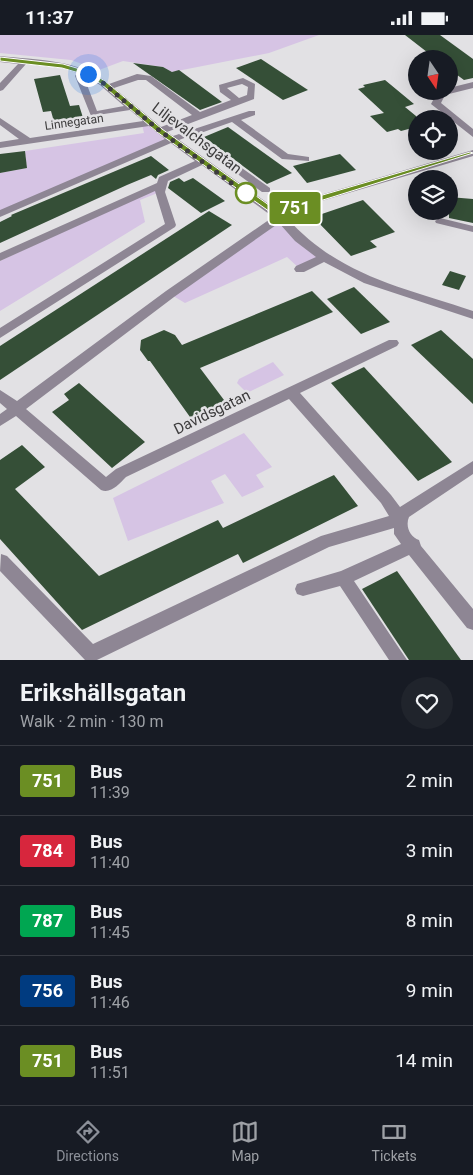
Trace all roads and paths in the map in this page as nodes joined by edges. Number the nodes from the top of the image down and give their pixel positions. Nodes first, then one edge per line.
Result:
1 (0, 59) edge
2 (24, 62) junction
3 (85, 73) junction
4 (473, 85) edge
5 (0, 87) edge
6 (108, 87) junction
7 (458, 89) edge
8 (438, 100) edge
9 (238, 101) dead end
10 (132, 107) junction
11 (252, 113) dead end
12 (199, 116) junction
13 (235, 120) junction
14 (0, 121) edge
15 (151, 123) junction
16 (160, 131) junction
17 (188, 134) junction
18 (473, 134) edge
19 (172, 139) junction
20 (28, 141) junction
21 (0, 145) edge
22 (473, 153) edge
23 (306, 159) dead end
24 (201, 162) junction
25 (161, 185) junction
26 (266, 190) dead end
27 (0, 214) edge
28 (280, 217) junction
29 (440, 221) dead end
30 (473, 229) edge
31 (0, 257) edge
32 (324, 258) junction
33 (300, 269) dead end
34 (473, 315) edge
35 (0, 334) edge
36 (393, 343) dead end
37 (291, 392) junction
38 (0, 395) edge
39 (16, 409) junction
40 (0, 421) edge
41 (473, 467) edge
42 (400, 520) junction
43 (414, 545) junction
44 (1, 561) edge
45 (343, 578) junction
46 (303, 589) dead end
47 (473, 622) edge
48 (399, 660) edge

1 - 2 street, Liljevalchsgatan
2 - 3 street, Liljevalchsgatan
2 - 5 street
3 - 6 street, Liljevalchsgatan
3 - 10 street
4 - 7 street
6 - 10 street, Liljevalchsgatan
6 - 12 street
8 - 18 street
9 - 12 street
10 - 15 street, Liljevalchsgatan
11 - 13 street
12 - 16 street
13 - 17 street
13 - 23 street
14 - 20 street
15 - 16 street, Liljevalchsgatan
15 - 20 street, Linnegatan
16 - 19 street, Liljevalchsgatan
17 - 19 street
17 - 26 street
19 - 24 street, Liljevalchsgatan
19 - 27 street
20 - 21 street, Linnegatan
22 - 28 street
24 - 25 street
24 - 28 street, Liljevalchsgatan
25 - 31 street
25 - 35 street
28 - 32 street, Liljevalchsgatan
28 - 39 street
29 - 30 street
32 - 33 street
32 - 34 street, Liljevalchsgatan
36 - 37 street
37 - 39 street, Davidsgatan
37 - 42 street
38 - 39 street
39 - 40 street
41 - 42 street
42 - 43 street
42 - 44 street
43 - 45 street
43 - 47 street
45 - 46 street
45 - 48 street

